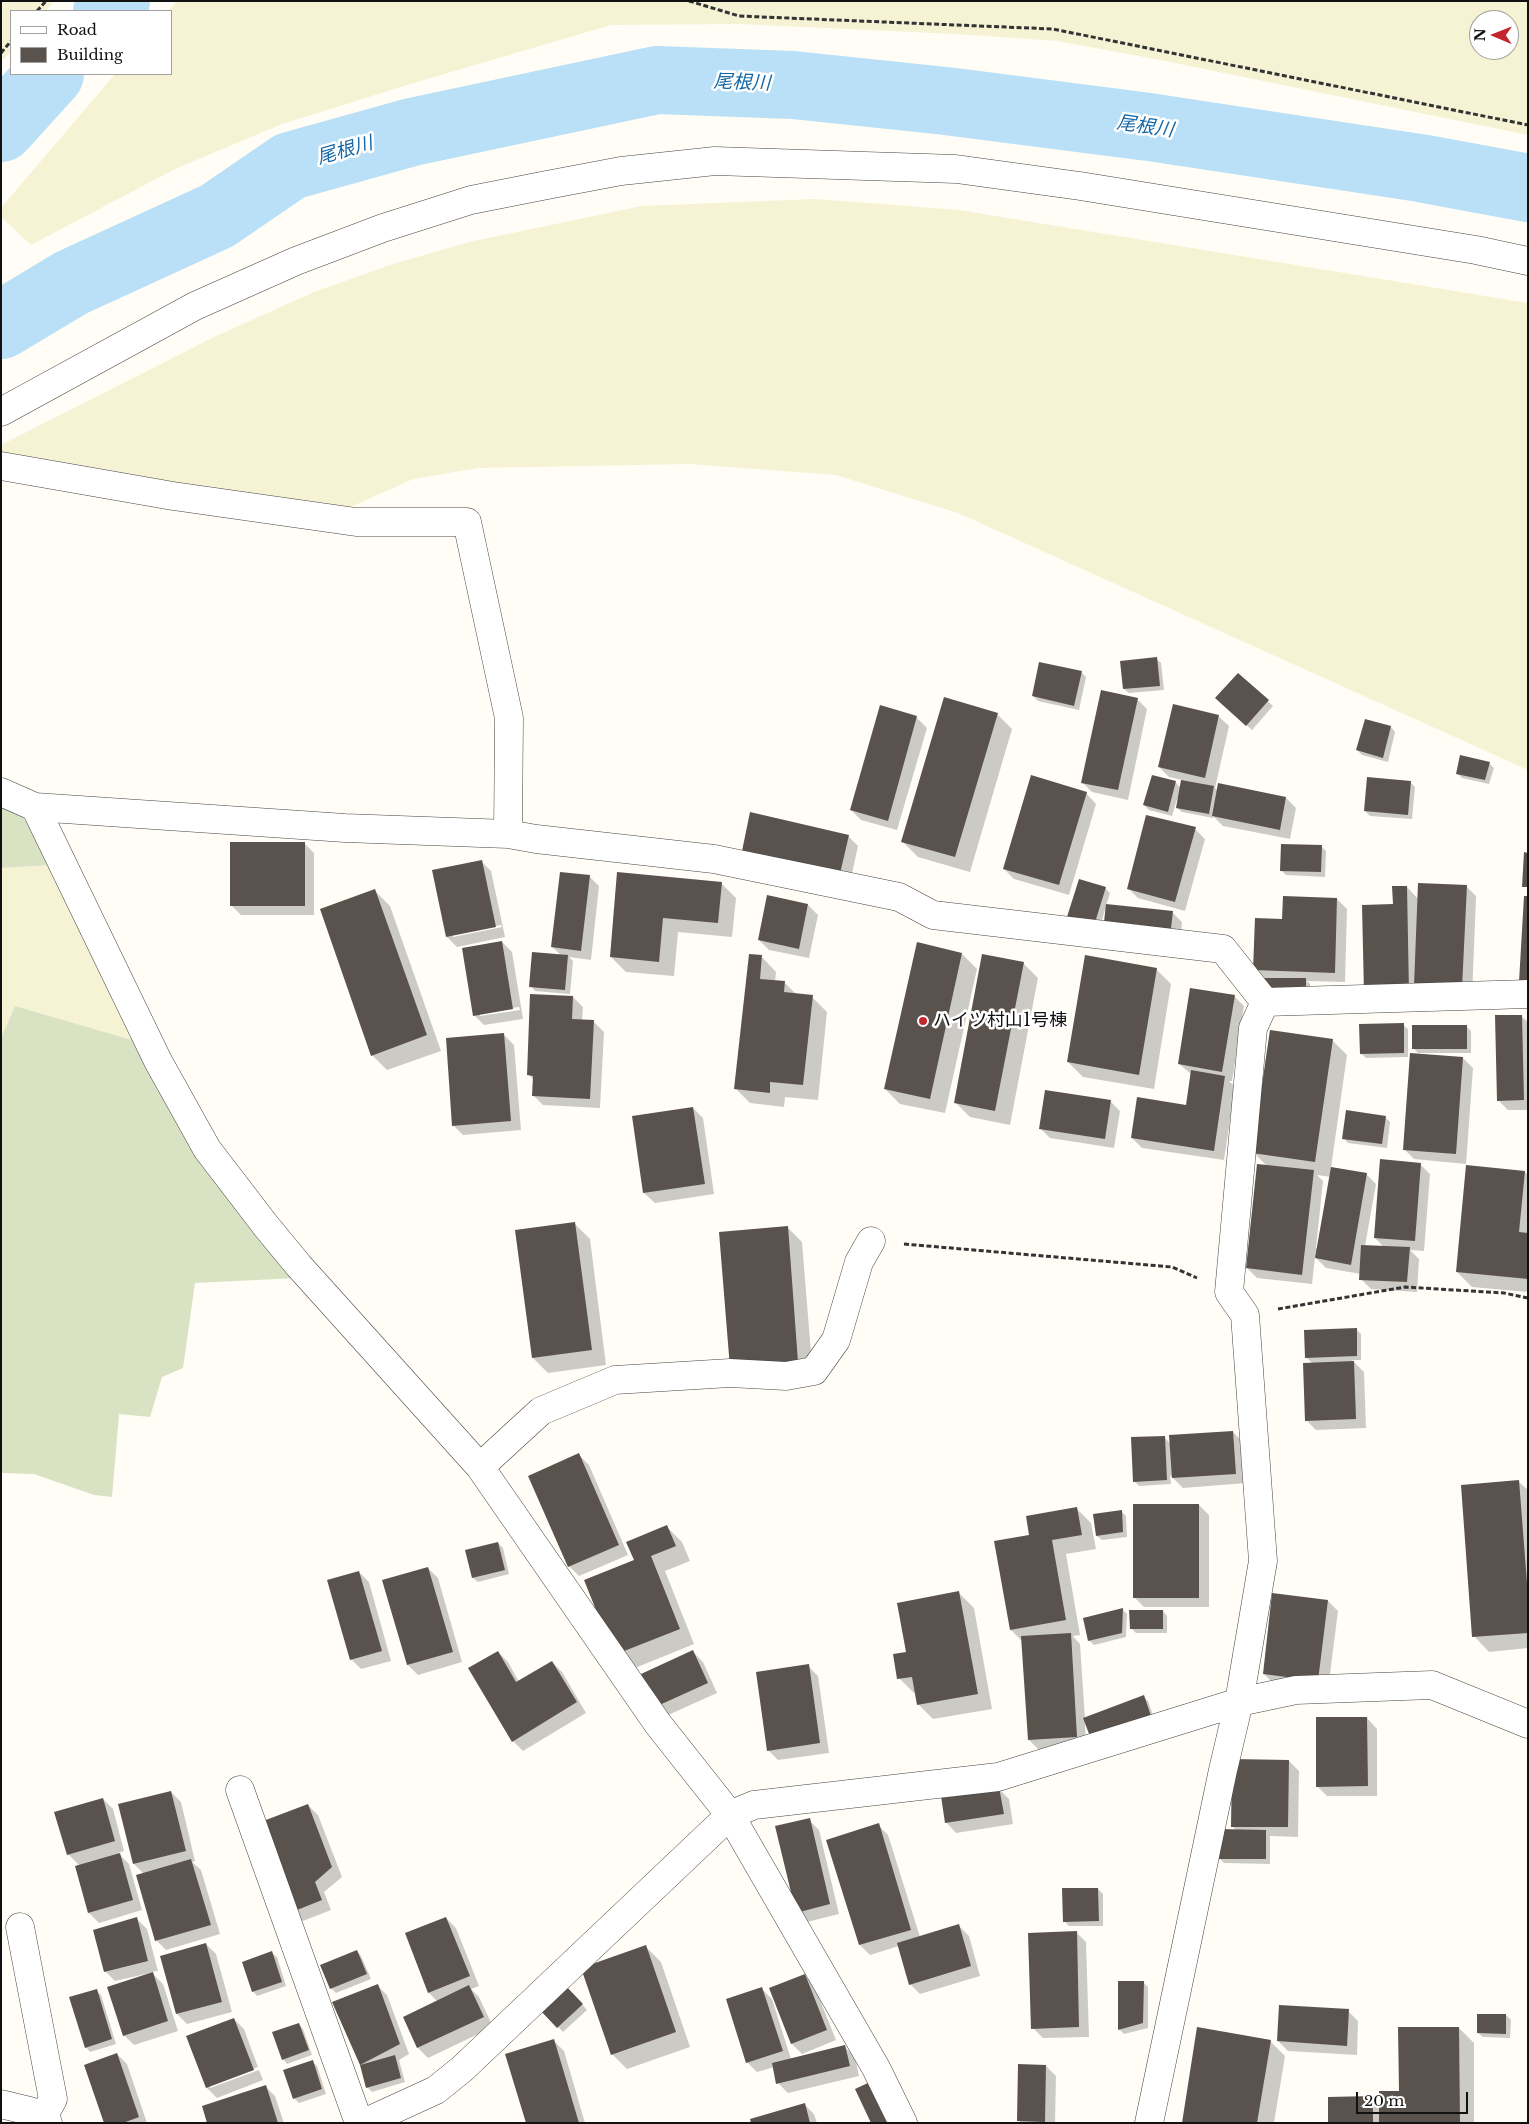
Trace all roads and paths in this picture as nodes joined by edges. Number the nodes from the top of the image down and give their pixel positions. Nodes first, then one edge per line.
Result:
1 (689, 1) edge
2 (10, 42) edge
3 (1, 53) edge
4 (1528, 125) edge
5 (1528, 261) edge
6 (1, 412) edge
7 (1, 466) edge
8 (1, 792) edge
9 (35, 807) junction
10 (508, 834) junction
11 (1528, 994) edge
12 (1265, 1002) junction
13 (871, 1241) joint
14 (1229, 1292) junction
15 (1528, 1298) edge
16 (1245, 1315) junction
17 (480, 1467) junction
18 (1239, 1702) junction
19 (1528, 1724) edge
20 (240, 1790) dead end
21 (730, 1815) junction
22 (20, 1927) dead end
23 (1, 2104) edge
24 (45, 2121) edge
25 (359, 2123) edge
26 (364, 2123) edge
27 (903, 2123) edge
28 (1148, 2123) edge

1 - 4 path
2 - 3 path
5 - 6 street
7 - 10 street
8 - 9 street
9 - 10 street
9 - 17 street
10 - 12 street
11 - 12 street
12 - 14 street
13 - 14 path
13 - 17 street
14 - 16 street
15 - 16 path
16 - 18 street
17 - 21 street
18 - 19 street
18 - 21 street
18 - 28 street
20 - 25 street
21 - 26 street
21 - 27 street
22 - 24 street
23 - 24 street

